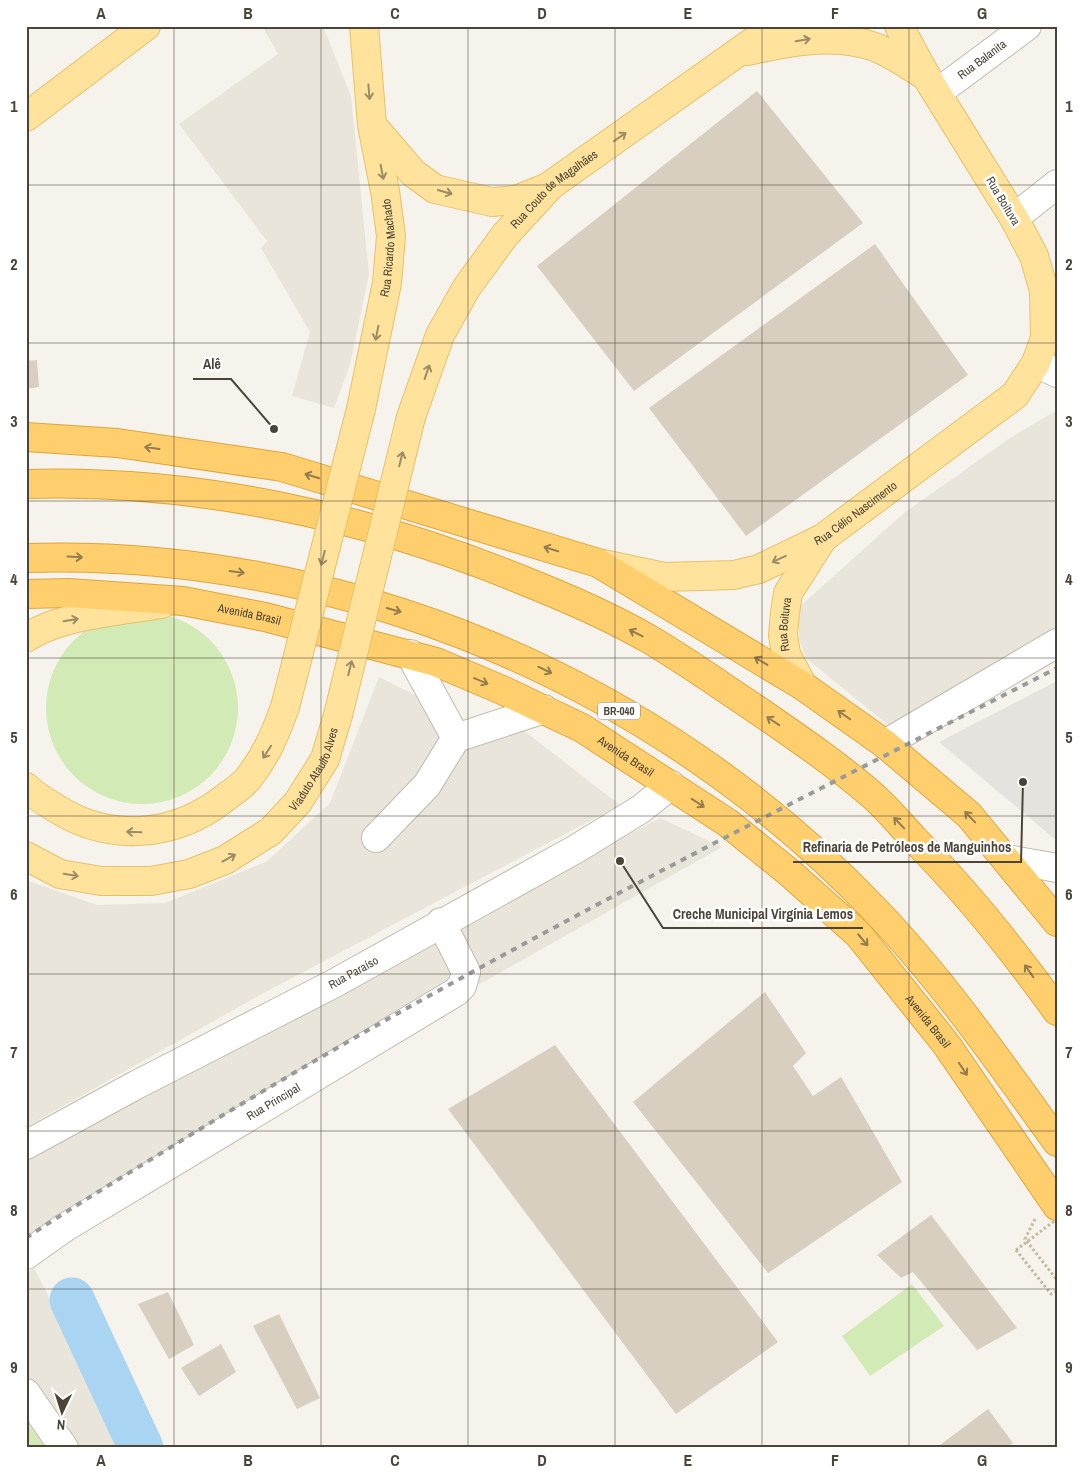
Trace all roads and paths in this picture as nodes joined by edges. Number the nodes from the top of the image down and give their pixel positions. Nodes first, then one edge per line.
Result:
1 (146, 26) edge
2 (353, 26) edge
3 (364, 26) edge
4 (775, 26) edge
5 (899, 26) edge
6 (1027, 26) edge
7 (738, 53) junction
8 (367, 64) junction
9 (931, 84) junction
10 (26, 117) edge
11 (372, 125) junction
12 (1057, 184) edge
13 (551, 185) junction
14 (1014, 218) junction
15 (1049, 352) edge
16 (411, 418) joint
17 (26, 437) edge
18 (26, 467) edge
19 (26, 484) edge
20 (238, 499) junction
21 (823, 538) junction
22 (26, 558) edge
23 (598, 563) junction
24 (26, 594) edge
25 (183, 601) junction
26 (26, 638) edge
27 (1057, 643) edge
28 (410, 654) junction
29 (803, 686) junction
30 (544, 709) junction
31 (456, 738) junction
32 (885, 744) junction
33 (671, 785) junction
34 (28, 792) edge
35 (376, 838) dead end
36 (26, 856) edge
37 (1007, 859) junction
38 (1057, 868) edge
39 (441, 922) junction
40 (1057, 922) edge
41 (1057, 1011) edge
42 (1057, 1142) edge
43 (26, 1145) edge
44 (1055, 1208) edge
45 (26, 1255) edge
46 (1057, 1280) edge
47 (1057, 1290) edge
48 (26, 1393) edge
49 (64, 1448) edge

1 - 10 main road
2 - 8 main road
3 - 8 main road, Rua Ricardo Machado
4 - 7 main road, Rua Couto de Magalhães
5 - 9 main road, Rua Boituva
6 - 9 street, Rua Balanita
7 -> 9 main road, Rua Boituva
13 -> 7 main road, Rua Couto de Magalhães
8 -> 11 main road, Rua Ricardo Machado
9 - 14 main road, Rua Boituva
11 -> 13 main road
11 -> 34 main road, Rua Ricardo Machado, bridge
12 - 14 street
16 -> 13 main road, Rua Couto de Magalhães
14 - 15 main road, Rua Boituva
15 - 21 main road, Rua Célio Nascimento
36 -> 16 main road, Viaduto Ataulfo Alves, bridge
23 -> 17 highway
18 - 20 highway
19 - 20 highway
41 -> 20 highway
21 -> 23 main road, Rua Célio Nascimento
21 - 29 main road, Rua Boituva
22 -> 42 highway, BR-040
29 -> 23 highway
24 - 25 highway, Avenida Brasil
26 -> 25 main road
25 - 28 highway, Avenida Brasil
27 - 32 street
28 -> 30 highway, Avenida Brasil
28 - 31 street
32 -> 29 highway
30 - 31 street
30 - 33 highway, Avenida Brasil
31 - 35 street
37 -> 32 highway
33 - 39 street, Rua Paraíso
33 -> 44 highway, Avenida Brasil
37 - 38 street
37 - 40 highway
39 - 43 street, Rua Paraíso
39 - 45 street, Rua Principal
44 - 46 path
44 - 47 path, bridge
48 - 49 street

